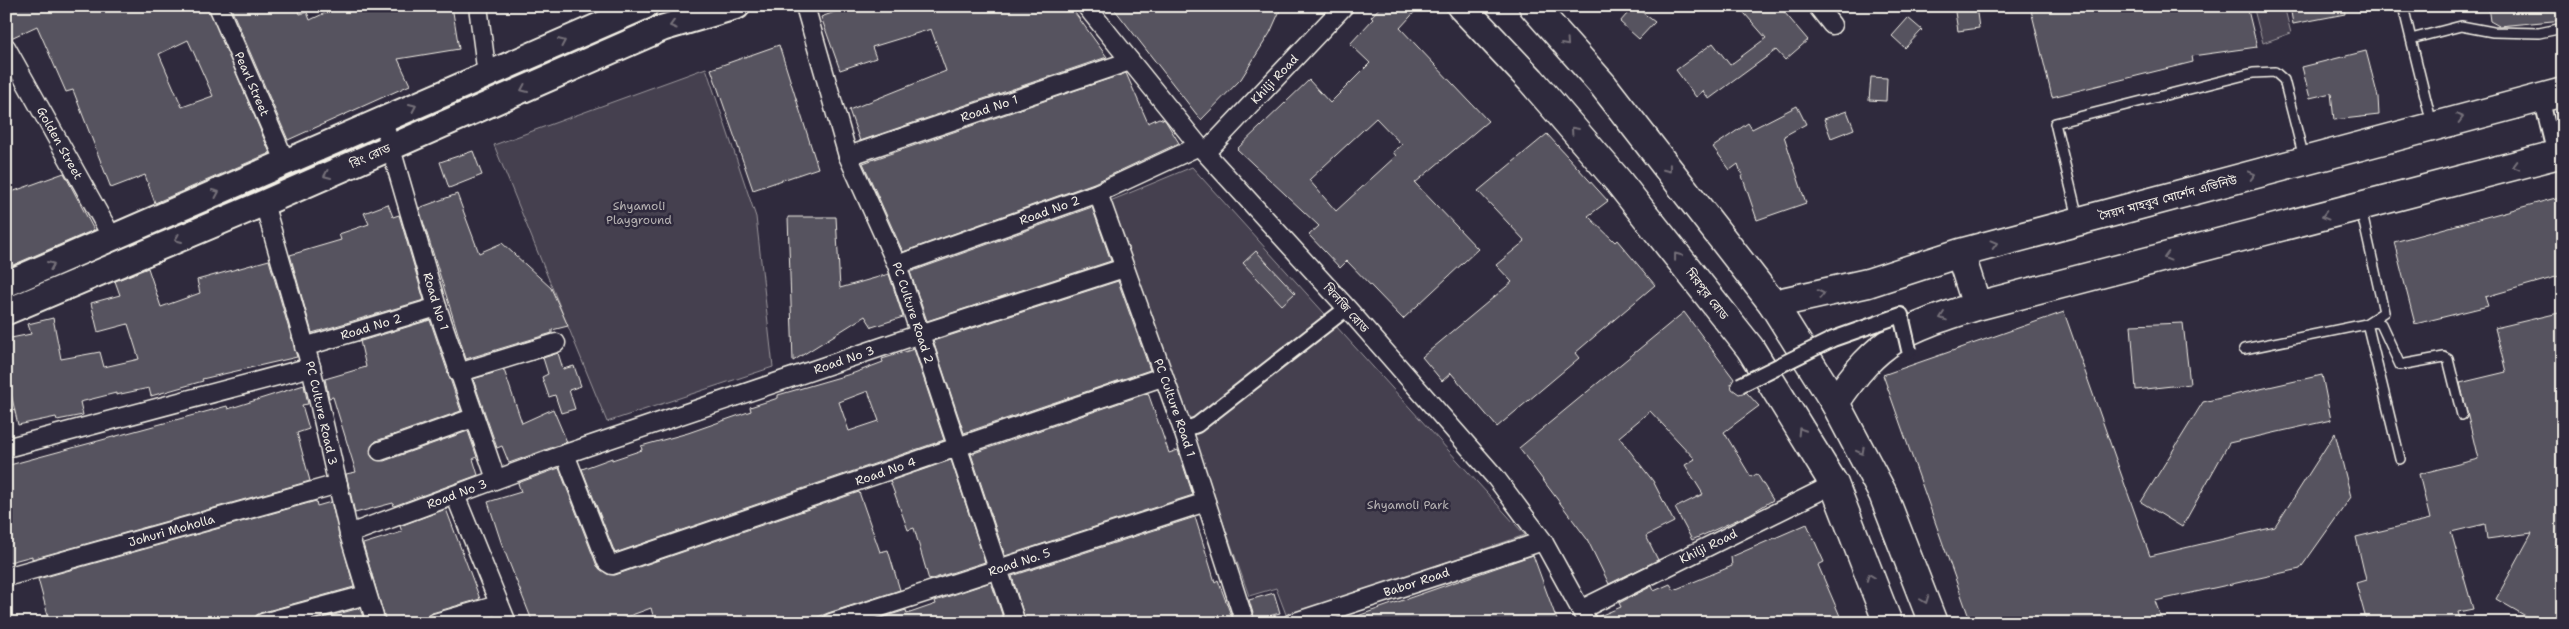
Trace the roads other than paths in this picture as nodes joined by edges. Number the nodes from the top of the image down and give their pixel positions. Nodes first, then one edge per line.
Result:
1 (218, 6) edge
2 (478, 6) edge
3 (645, 6) edge
4 (737, 6) edge
5 (805, 6) edge
6 (1086, 6) edge
7 (1344, 6) edge
8 (1461, 6) edge
9 (1533, 6) edge
10 (1817, 6) edge
11 (2403, 6) edge
12 (1832, 25) dead end
13 (2563, 28) edge
14 (2411, 39) junction
15 (6, 47) edge
16 (1130, 61) junction
17 (487, 75) junction
18 (2552, 94) edge
19 (382, 121) junction
20 (2432, 125) junction
21 (392, 146) junction
22 (1202, 149) junction
23 (2559, 154) edge
24 (848, 156) junction
25 (2304, 161) junction
26 (286, 163) junction
27 (1098, 193) junction
28 (264, 203) junction
29 (2360, 207) junction
30 (2079, 222) junction
31 (113, 239) junction
32 (1960, 254) junction
33 (897, 265) junction
34 (1124, 268) junction
35 (6, 284) edge
36 (1774, 304) junction
37 (1977, 306) junction
38 (437, 308) junction
39 (1347, 308) junction
40 (6, 312) edge
41 (2367, 323) junction
42 (920, 334) junction
43 (556, 343) dead end
44 (304, 346) junction
45 (2244, 349) dead end
46 (1909, 350) dead end
47 (311, 366) junction
48 (458, 373) junction
49 (1162, 377) junction
50 (1740, 384) dead end
51 (1835, 402) junction
52 (2462, 415) dead end
53 (473, 418) junction
54 (1182, 430) junction
55 (956, 446) junction
56 (6, 448) edge
57 (380, 451) dead end
58 (565, 454) junction
59 (2400, 459) dead end
60 (496, 479) junction
61 (338, 484) junction
62 (1834, 484) junction
63 (455, 495) junction
64 (1206, 502) junction
65 (349, 534) junction
66 (1542, 541) junction
67 (999, 568) junction
68 (6, 577) edge
69 (366, 595) junction
70 (498, 605) junction
71 (1585, 616) edge
72 (264, 623) edge
73 (376, 623) edge
74 (435, 623) edge
75 (507, 623) edge
76 (831, 623) edge
77 (1016, 623) edge
78 (1245, 623) edge
79 (1292, 623) edge
80 (1888, 623) edge
81 (1934, 623) edge

1 - 26 street, Pearl Street
2 - 17 street
17 -> 3 main road
4 -> 21 main road, রিং রোড
5 - 24 street, PC Culture Road 2
6 - 16 street, খিলজি রোড
7 - 22 street, Khilji Road
62 -> 8 main road, মিরপুর রোড
9 -> 36 main road
10 - 12 street
11 - 14 lane
13 - 14 lane
14 - 20 lane
15 - 31 street, Golden Street
16 - 22 street, খিলজি রোড
16 - 24 street, Road No 1
19 -> 17 main road
20 -> 18 main road, সৈয়দ মাহবুব মোর্শেদ এভিনিউ
18 - 23 street
19 - 21 street, Road No 1
19 - 26 main road
20 - 25 main road, সৈয়দ মাহবুব মোর্শেদ এভিনিউ
21 -> 28 main road, রিং রোড
21 - 38 street, Road No 1
22 - 27 street, Road No 2
22 - 39 street, খিলজি রোড
23 -> 29 main road
24 - 33 street, PC Culture Road 2
30 -> 25 main road, সৈয়দ মাহবুব মোর্শেদ এভিনিউ
25 - 30 lane
31 -> 26 main road
27 - 33 street, Road No 2
27 - 34 street, PC Culture Road 1
28 -> 40 main road, রিং রোড
28 - 44 street, PC Culture Road 3
29 -> 37 main road
29 - 41 lane
32 -> 30 main road, সৈয়দ মাহবুব মোর্শেদ এভিনিউ
35 -> 31 main road
36 -> 32 main road, সৈয়দ মাহবুব মোর্শেদ এভিনিউ
32 - 37 main road
33 - 42 street, PC Culture Road 2
34 - 42 street, Road No 3
34 - 49 street, PC Culture Road 1
36 - 51 main road
37 -> 51 main road
38 - 44 street, Road No 2
38 - 48 street, Road No 1
39 - 54 street
39 - 66 street, খিলজি রোড
41 - 45 lane
41 - 52 lane
41 - 59 lane
42 - 55 street, PC Culture Road 2
42 - 58 street, Road No 3
43 - 48 street
44 - 47 street, PC Culture Road 3
46 - 50 street, bridge
47 - 56 street
47 - 61 street, PC Culture Road 3
48 - 53 street, Road No 1
49 - 54 street, PC Culture Road 1
49 - 55 street, Road No 4
51 -> 81 main road
53 - 57 street
53 - 60 street, Road No 1
54 - 64 street, PC Culture Road 1
55 - 58 street, Road No 4
55 - 67 street, PC Culture Road 2
58 - 60 street, Road No 3
60 - 63 street, Road No 3
61 - 65 street, PC Culture Road 3
61 - 68 street, Johuri Moholla
62 - 71 street, Khilji Road
80 -> 62 main road, মিরপুর রোড
63 - 65 street, Road No 3
63 - 70 street
64 - 67 street, Road No. 5
64 - 78 street, PC Culture Road 1
65 - 69 street, PC Culture Road 3
66 - 71 street, খিলজি রোড
66 - 79 street, Babor Road
67 - 76 street, Road No. 5
67 - 77 street, PC Culture Road 2
69 - 72 street
69 - 73 street, PC Culture Road 3
70 - 74 street
70 - 75 street

